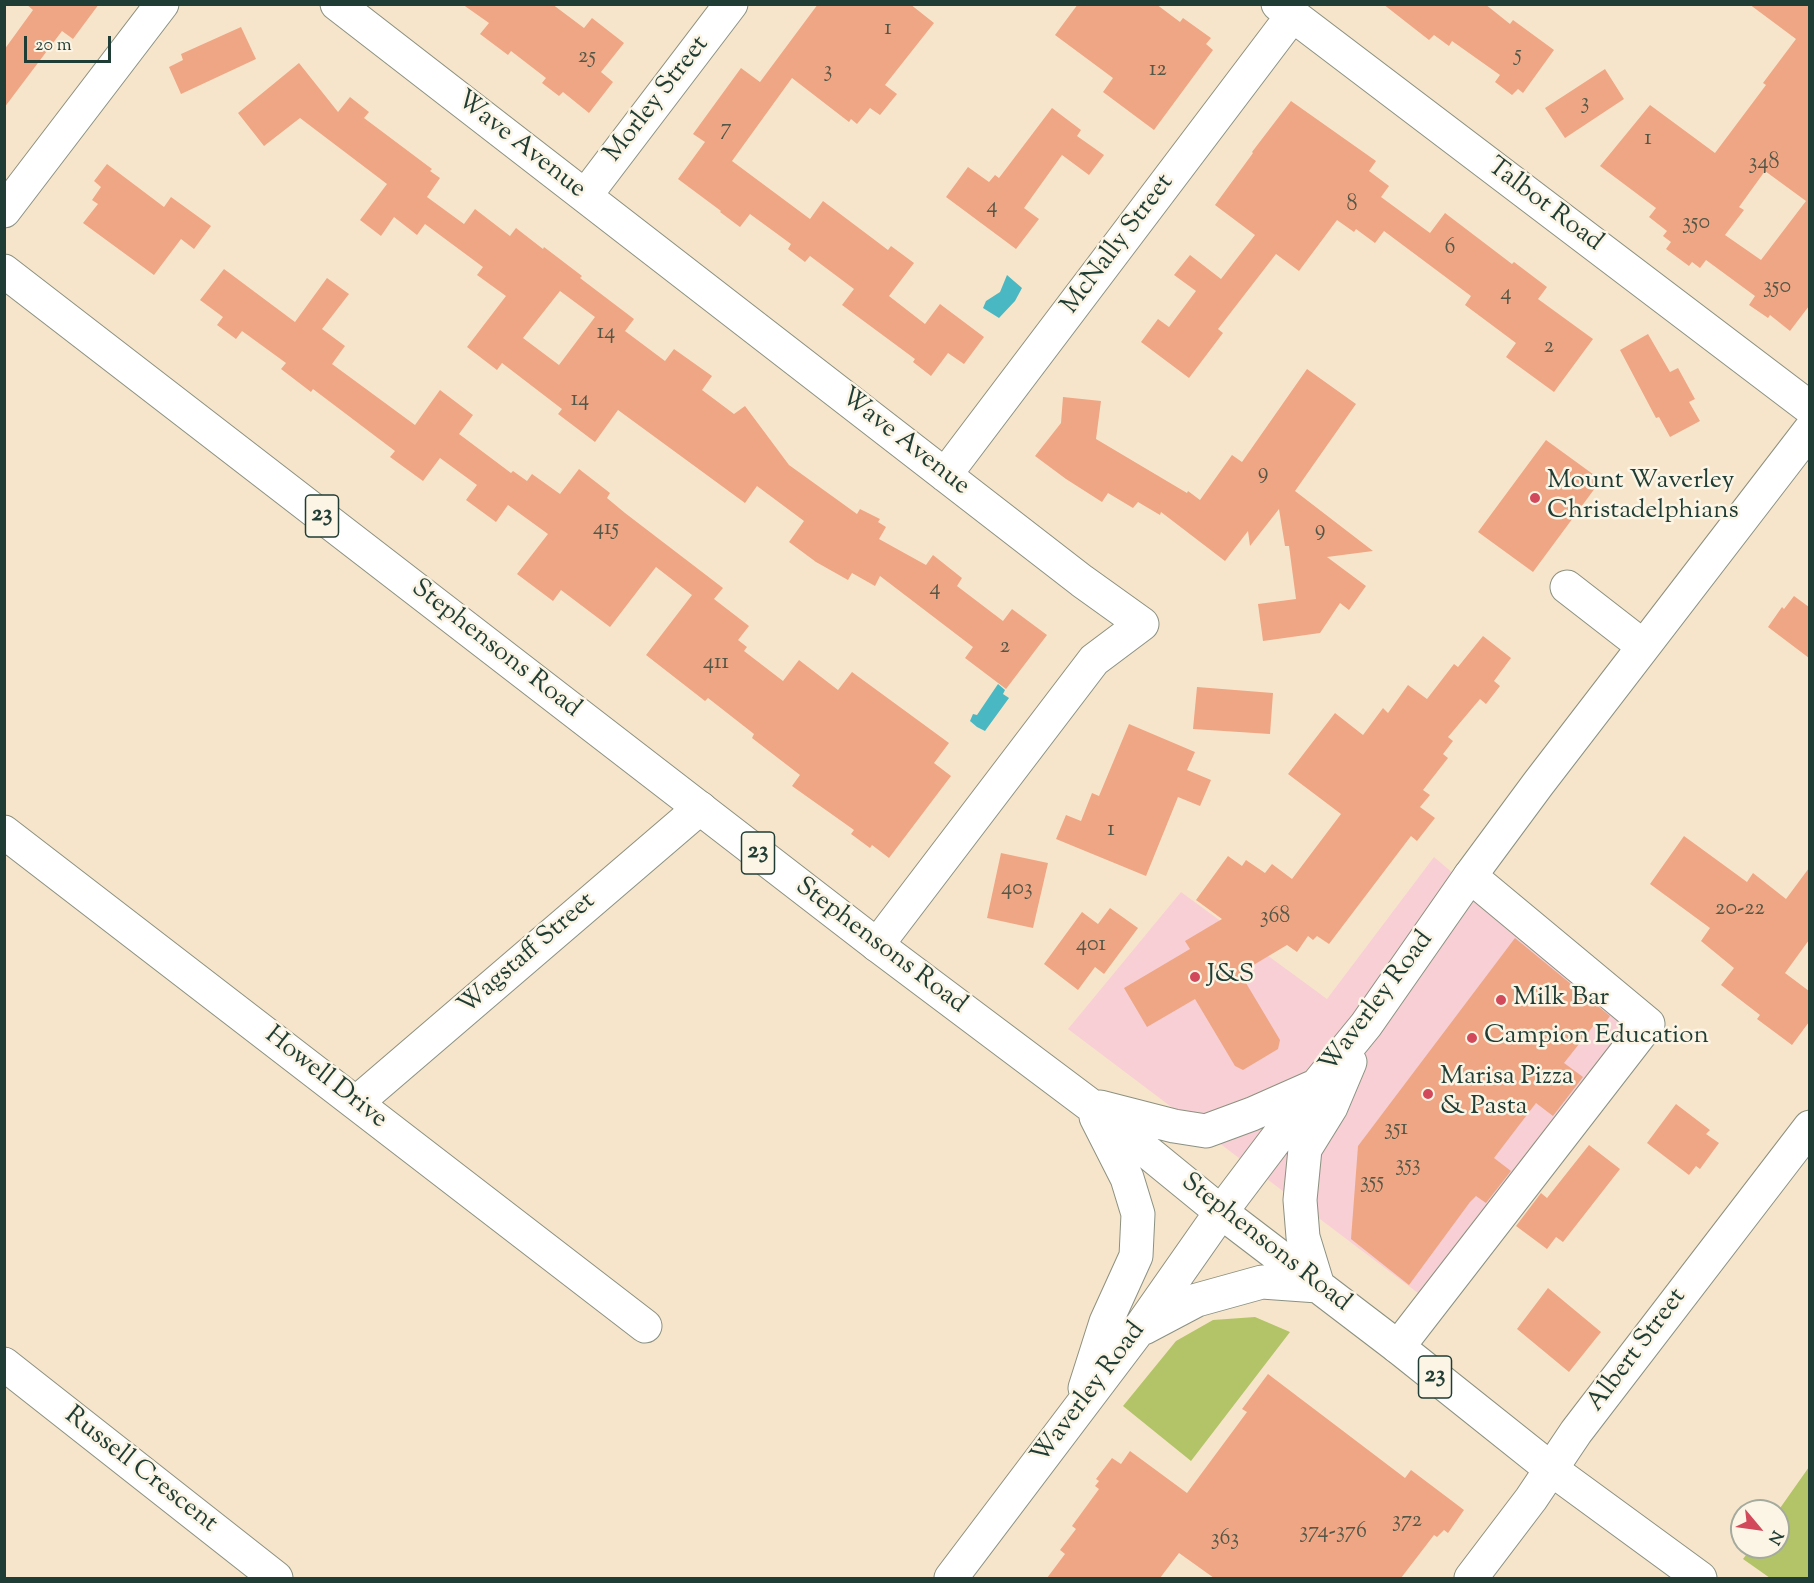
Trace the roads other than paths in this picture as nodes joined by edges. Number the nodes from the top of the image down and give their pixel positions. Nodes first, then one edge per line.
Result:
1 (162, 4) edge
2 (337, 4) edge
3 (731, 4) edge
4 (1285, 10) edge
5 (585, 196) junction
6 (4, 211) edge
7 (4, 271) edge
8 (1809, 408) edge
9 (1809, 430) edge
10 (945, 474) junction
11 (1567, 587) dead end
12 (1643, 646) junction
13 (700, 808) junction
14 (4, 832) edge
15 (1470, 876) junction
16 (877, 945) junction
17 (1366, 1025) junction
18 (1317, 1085) junction
19 (356, 1103) junction
20 (1090, 1105) junction
21 (1809, 1127) edge
22 (1221, 1212) junction
23 (1318, 1286) junction
24 (645, 1326) dead end
25 (1137, 1332) junction
26 (1398, 1347) junction
27 (4, 1364) edge
28 (1077, 1413) junction
29 (1551, 1469) junction
30 (276, 1578) edge
31 (951, 1578) edge
32 (1471, 1578) edge
33 (1700, 1578) edge

1 - 6 street
2 - 5 street, Wave Avenue
3 - 5 street, Morley Street
4 - 8 street, Talbot Road
4 - 10 street, McNally Street
5 - 10 street, Wave Avenue
7 - 13 street, Stephensons Road / 23
9 - 12 street, Waverley Road
10 - 16 street, Wave Avenue
11 - 12 street
12 - 15 street, Waverley Road
13 - 16 street, Stephensons Road / 23
13 - 19 street, Wagstaff Street
14 - 19 street, Howell Drive
15 - 17 street, Waverley Road
15 - 26 street
16 - 20 street, Stephensons Road / 23
17 - 18 street, Waverley Road
17 - 23 street
18 - 20 street
18 - 22 street, Waverley Road
19 - 24 street, Howell Drive
20 - 22 street, Stephensons Road / 23
20 - 28 street
21 - 29 street, Albert Street
22 - 23 street, Stephensons Road / 23
22 - 25 street, Waverley Road
23 - 25 street
23 - 26 street, Stephensons Road / 23
25 - 28 street, Waverley Road
26 - 29 street, Stephensons Road / 23
27 - 30 street, Russell Crescent
28 - 31 street, Waverley Road
29 - 32 street, Albert Street
29 - 33 street, Stephensons Road / 23

